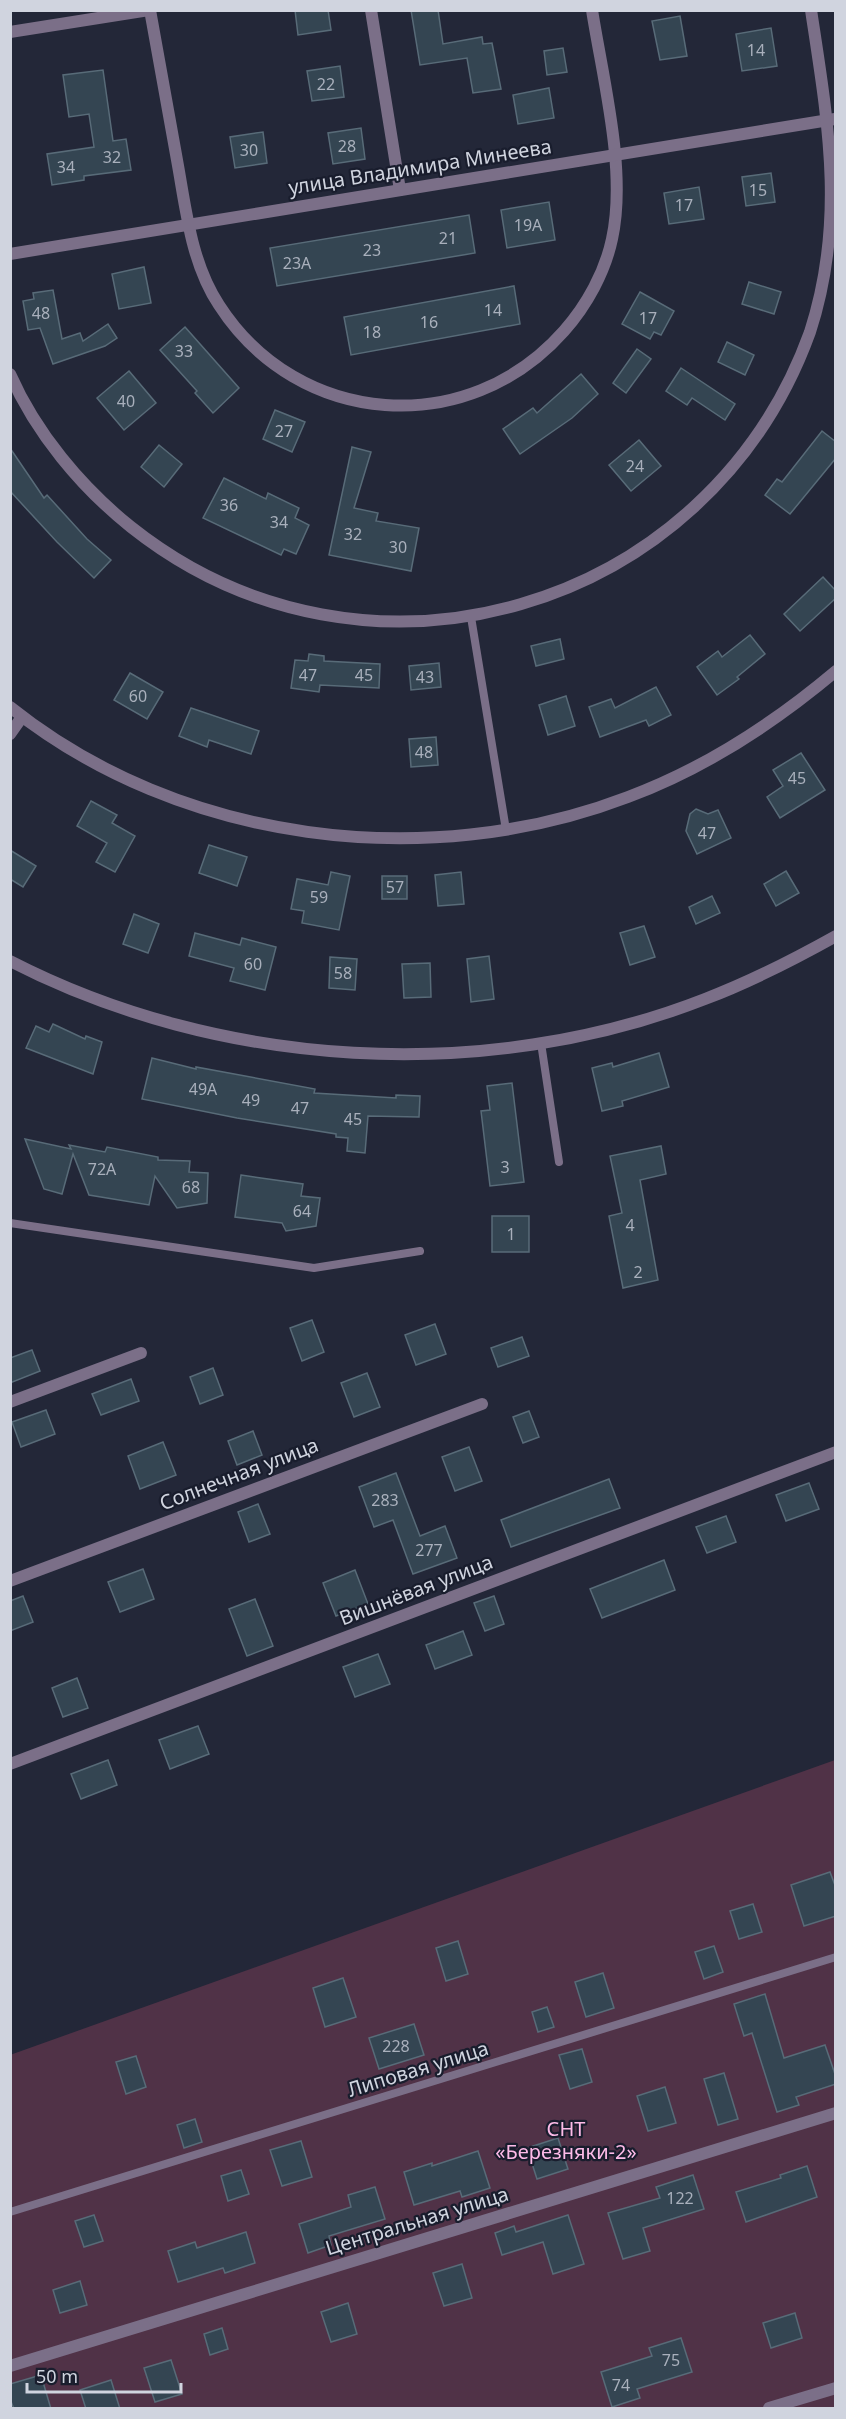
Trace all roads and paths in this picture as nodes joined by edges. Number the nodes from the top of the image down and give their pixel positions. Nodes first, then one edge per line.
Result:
1 (150, 10) edge
2 (371, 10) edge
3 (592, 10) edge
4 (811, 10) edge
5 (10, 32) edge
6 (832, 120) edge
7 (615, 155) junction
8 (400, 190) junction
9 (188, 225) junction
10 (10, 254) edge
11 (10, 374) edge
12 (471, 617) junction
13 (836, 671) edge
14 (10, 707) edge
15 (22, 717) junction
16 (10, 734) edge
17 (506, 830) junction
18 (836, 936) edge
19 (10, 961) edge
20 (541, 1043) junction
21 (559, 1162) dead end
22 (10, 1223) edge
23 (420, 1251) dead end
24 (141, 1353) dead end
25 (10, 1402) edge
26 (482, 1404) dead end
27 (836, 1452) edge
28 (10, 1581) edge
29 (10, 1764) edge
30 (836, 1957) edge
31 (836, 2114) edge
32 (10, 2212) edge
33 (10, 2366) edge
34 (836, 2388) edge
35 (769, 2409) edge

1 - 5 street
1 - 9 street
2 - 8 street
3 - 7 street
4 - 6 street
6 - 7 street, улица Владимира Минеева
6 - 12 street
7 - 8 street, улица Владимира Минеева
7 - 9 street
8 - 9 street, улица Владимира Минеева
9 - 10 street, улица Владимира Минеева
11 - 12 street
12 - 17 lane
13 - 17 street
14 - 15 street
15 - 16 street
15 - 17 street
18 - 20 street
19 - 20 street
20 - 21 lane
22 - 23 lane
24 - 25 street
26 - 28 street, Солнечная улица
27 - 29 street, Вишнёвая улица
30 - 32 lane, Липовая улица
31 - 33 street, Центральная улица
34 - 35 street

